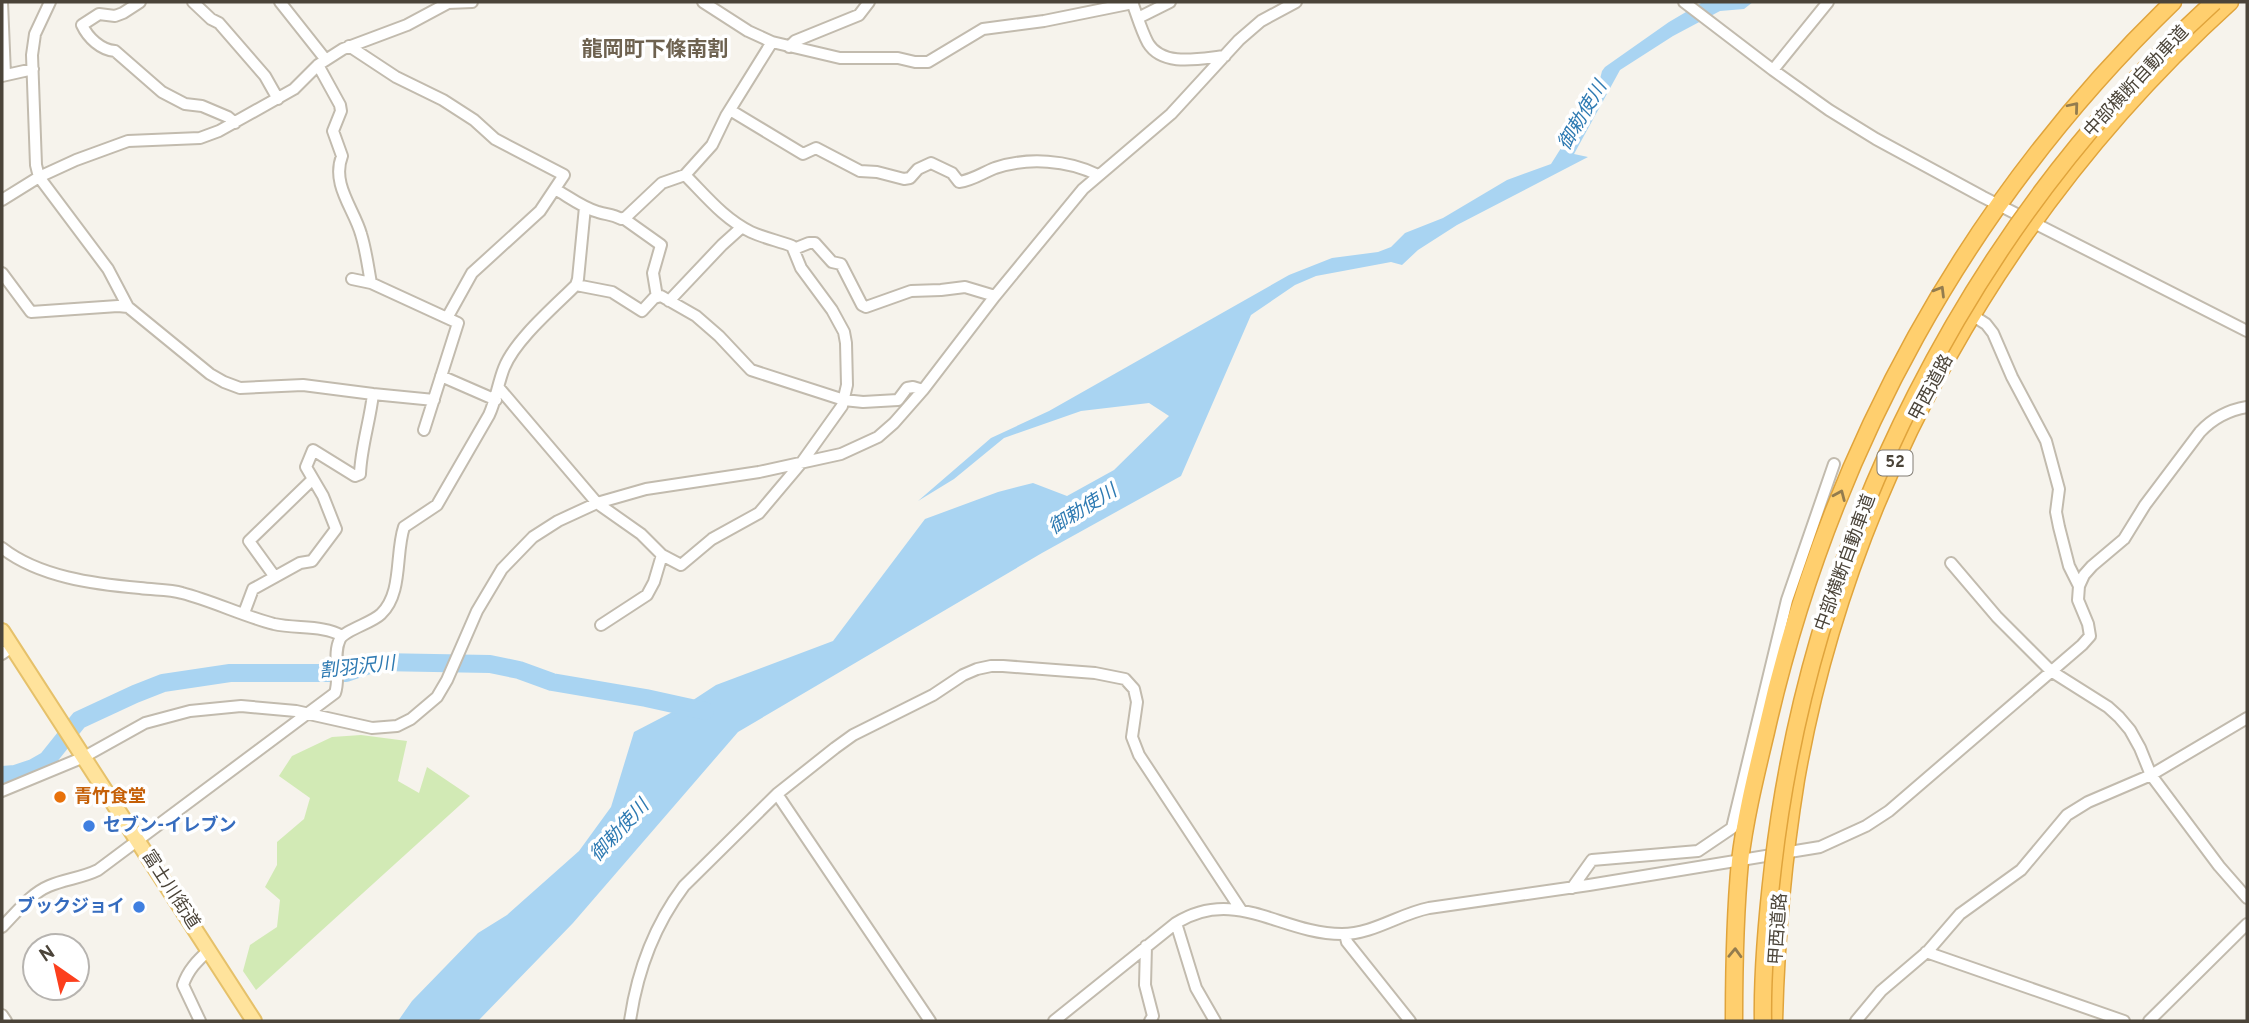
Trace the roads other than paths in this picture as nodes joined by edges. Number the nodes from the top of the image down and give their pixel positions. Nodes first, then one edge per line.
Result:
1 (2, 2) edge
2 (50, 2) edge
3 (137, 2) edge
4 (211, 2) edge
5 (281, 2) edge
6 (472, 2) edge
7 (703, 2) edge
8 (869, 2) edge
9 (1170, 2) edge
10 (1296, 2) edge
11 (1684, 2) edge
12 (1820, 2) edge
13 (1828, 2) edge
14 (2173, 2) edge
15 (2214, 2) edge
16 (2231, 2) edge
17 (447, 3) edge
18 (1133, 3) edge
19 (197, 5) edge
20 (1138, 18) junction
21 (1812, 20) junction
22 (772, 42) junction
23 (349, 46) junction
24 (789, 47) junction
25 (1225, 56) junction
26 (322, 63) junction
27 (1769, 67) junction
28 (33, 69) junction
29 (3, 76) edge
30 (278, 99) junction
31 (730, 110) junction
32 (234, 123) junction
33 (685, 175) junction
34 (1098, 175) junction
35 (39, 177) junction
36 (555, 189) junction
37 (2, 200) edge
38 (1998, 204) junction
39 (585, 207) junction
40 (624, 218) junction
41 (2033, 222) junction
42 (742, 227) junction
43 (794, 249) junction
44 (2, 273) edge
45 (352, 279) dead end
46 (371, 283) junction
47 (576, 285) junction
48 (995, 296) junction
49 (657, 297) junction
50 (669, 301) junction
51 (128, 307) junction
52 (1972, 315) junction
53 (447, 318) junction
54 (2247, 331) edge
55 (441, 376) junction
56 (499, 388) junction
57 (923, 390) junction
58 (373, 394) junction
59 (434, 400) junction
60 (496, 400) junction
61 (844, 400) junction
62 (2247, 407) edge
63 (424, 430) dead end
64 (802, 462) junction
65 (1834, 464) dead end
66 (313, 479) junction
67 (597, 503) junction
68 (2, 548) edge
69 (662, 555) junction
70 (1951, 563) dead end
71 (275, 576) junction
72 (2079, 586) junction
73 (244, 613) junction
74 (601, 625) dead end
75 (2, 631) edge
76 (342, 636) junction
77 (7, 651) edge
78 (2051, 671) junction
79 (309, 714) junction
80 (2247, 718) edge
81 (84, 757) junction
82 (2151, 775) junction
83 (2, 791) edge
84 (777, 793) junction
85 (139, 840) junction
86 (1786, 852) junction
87 (1741, 858) junction
88 (1572, 888) junction
89 (2247, 898) edge
90 (1241, 910) junction
91 (1176, 923) junction
92 (2247, 924) edge
93 (2, 927) edge
94 (1345, 934) junction
95 (1146, 946) junction
96 (209, 950) junction
97 (1926, 952) junction
98 (2, 1015) edge
99 (2151, 1020) edge
100 (6, 1021) edge
101 (200, 1021) edge
102 (254, 1021) edge
103 (630, 1021) edge
104 (930, 1021) edge
105 (1054, 1021) edge
106 (1150, 1021) edge
107 (1215, 1021) edge
108 (1410, 1021) edge
109 (1734, 1021) edge
110 (1762, 1021) edge
111 (1774, 1021) edge
112 (1856, 1021) edge
113 (2124, 1021) edge
114 (2165, 1021) edge

1 - 29 street
2 - 28 street
3 - 32 street
4 - 19 street
5 - 26 street
6 - 17 street
7 - 22 street
8 - 24 street
9 - 20 street
10 - 25 street
11 - 27 street
12 - 21 street
13 - 21 street
38 -> 14 highway, 52
15 - 110 highway, 中部横断自動車道, bridge
16 - 41 highway, 甲西道路 / 52
17 - 23 street
18 - 20 street
18 - 24 street
19 - 30 street
20 - 25 street
21 - 27 street
22 - 24 street
22 - 31 street
23 - 26 street
23 - 36 street
25 - 34 street
26 - 30 street
26 - 46 street
27 - 38 street
28 - 29 street
28 - 35 street
30 - 32 street
31 - 33 street
31 - 34 street
32 - 35 street
33 - 40 street
33 - 42 street
34 - 48 street
35 - 37 street
35 - 51 street
36 - 39 street
36 - 53 street
38 - 41 street
87 -> 38 highway, 52
39 - 40 street
39 - 47 street
40 - 49 street
41 - 52 highway, 甲西道路 / 52
41 - 54 street
42 - 43 street
42 - 50 street
43 - 48 street
43 - 61 street
44 - 51 street
45 - 46 street
46 - 53 street
47 - 49 street
47 - 56 street
48 - 57 street
49 - 50 street
50 - 61 street
51 - 58 street
52 - 72 street
52 - 86 highway, 甲西道路 / 52
53 - 55 street
55 - 59 street
55 - 60 street
56 - 60 street
56 - 67 street
57 - 61 street
57 - 64 street
58 - 59 street
58 - 66 street
59 - 63 street
60 - 76 street
61 - 64 street
62 - 72 street
64 - 67 street
64 - 69 street
65 - 88 street
66 - 71 street
66 - 71 street
67 - 69 street
67 - 79 street
68 - 73 street
69 - 74 street
70 - 78 street
71 - 73 street
72 - 78 street
73 - 76 street
75 - 77 main road, 富士川街道
76 - 79 street
77 - 81 main road, 富士川街道
78 - 82 street
78 - 86 street
79 - 81 street
79 - 85 street
80 - 82 street
81 - 83 street
81 - 85 main road, 富士川街道
82 - 89 street
82 - 97 street
84 - 90 street
84 - 103 street
84 - 104 street
85 - 93 street
85 - 96 main road, 富士川街道
86 - 87 street
86 - 111 highway, 甲西道路 / 52
87 - 88 street
109 -> 87 highway, 52
88 - 94 street
90 - 91 street
90 - 94 street
91 - 95 street
91 - 107 street
92 - 99 street
94 - 108 street
95 - 105 street
95 - 106 street
96 - 101 street
96 - 102 main road, 富士川街道
97 - 112 street
97 - 113 street
98 - 100 street
99 - 114 street

